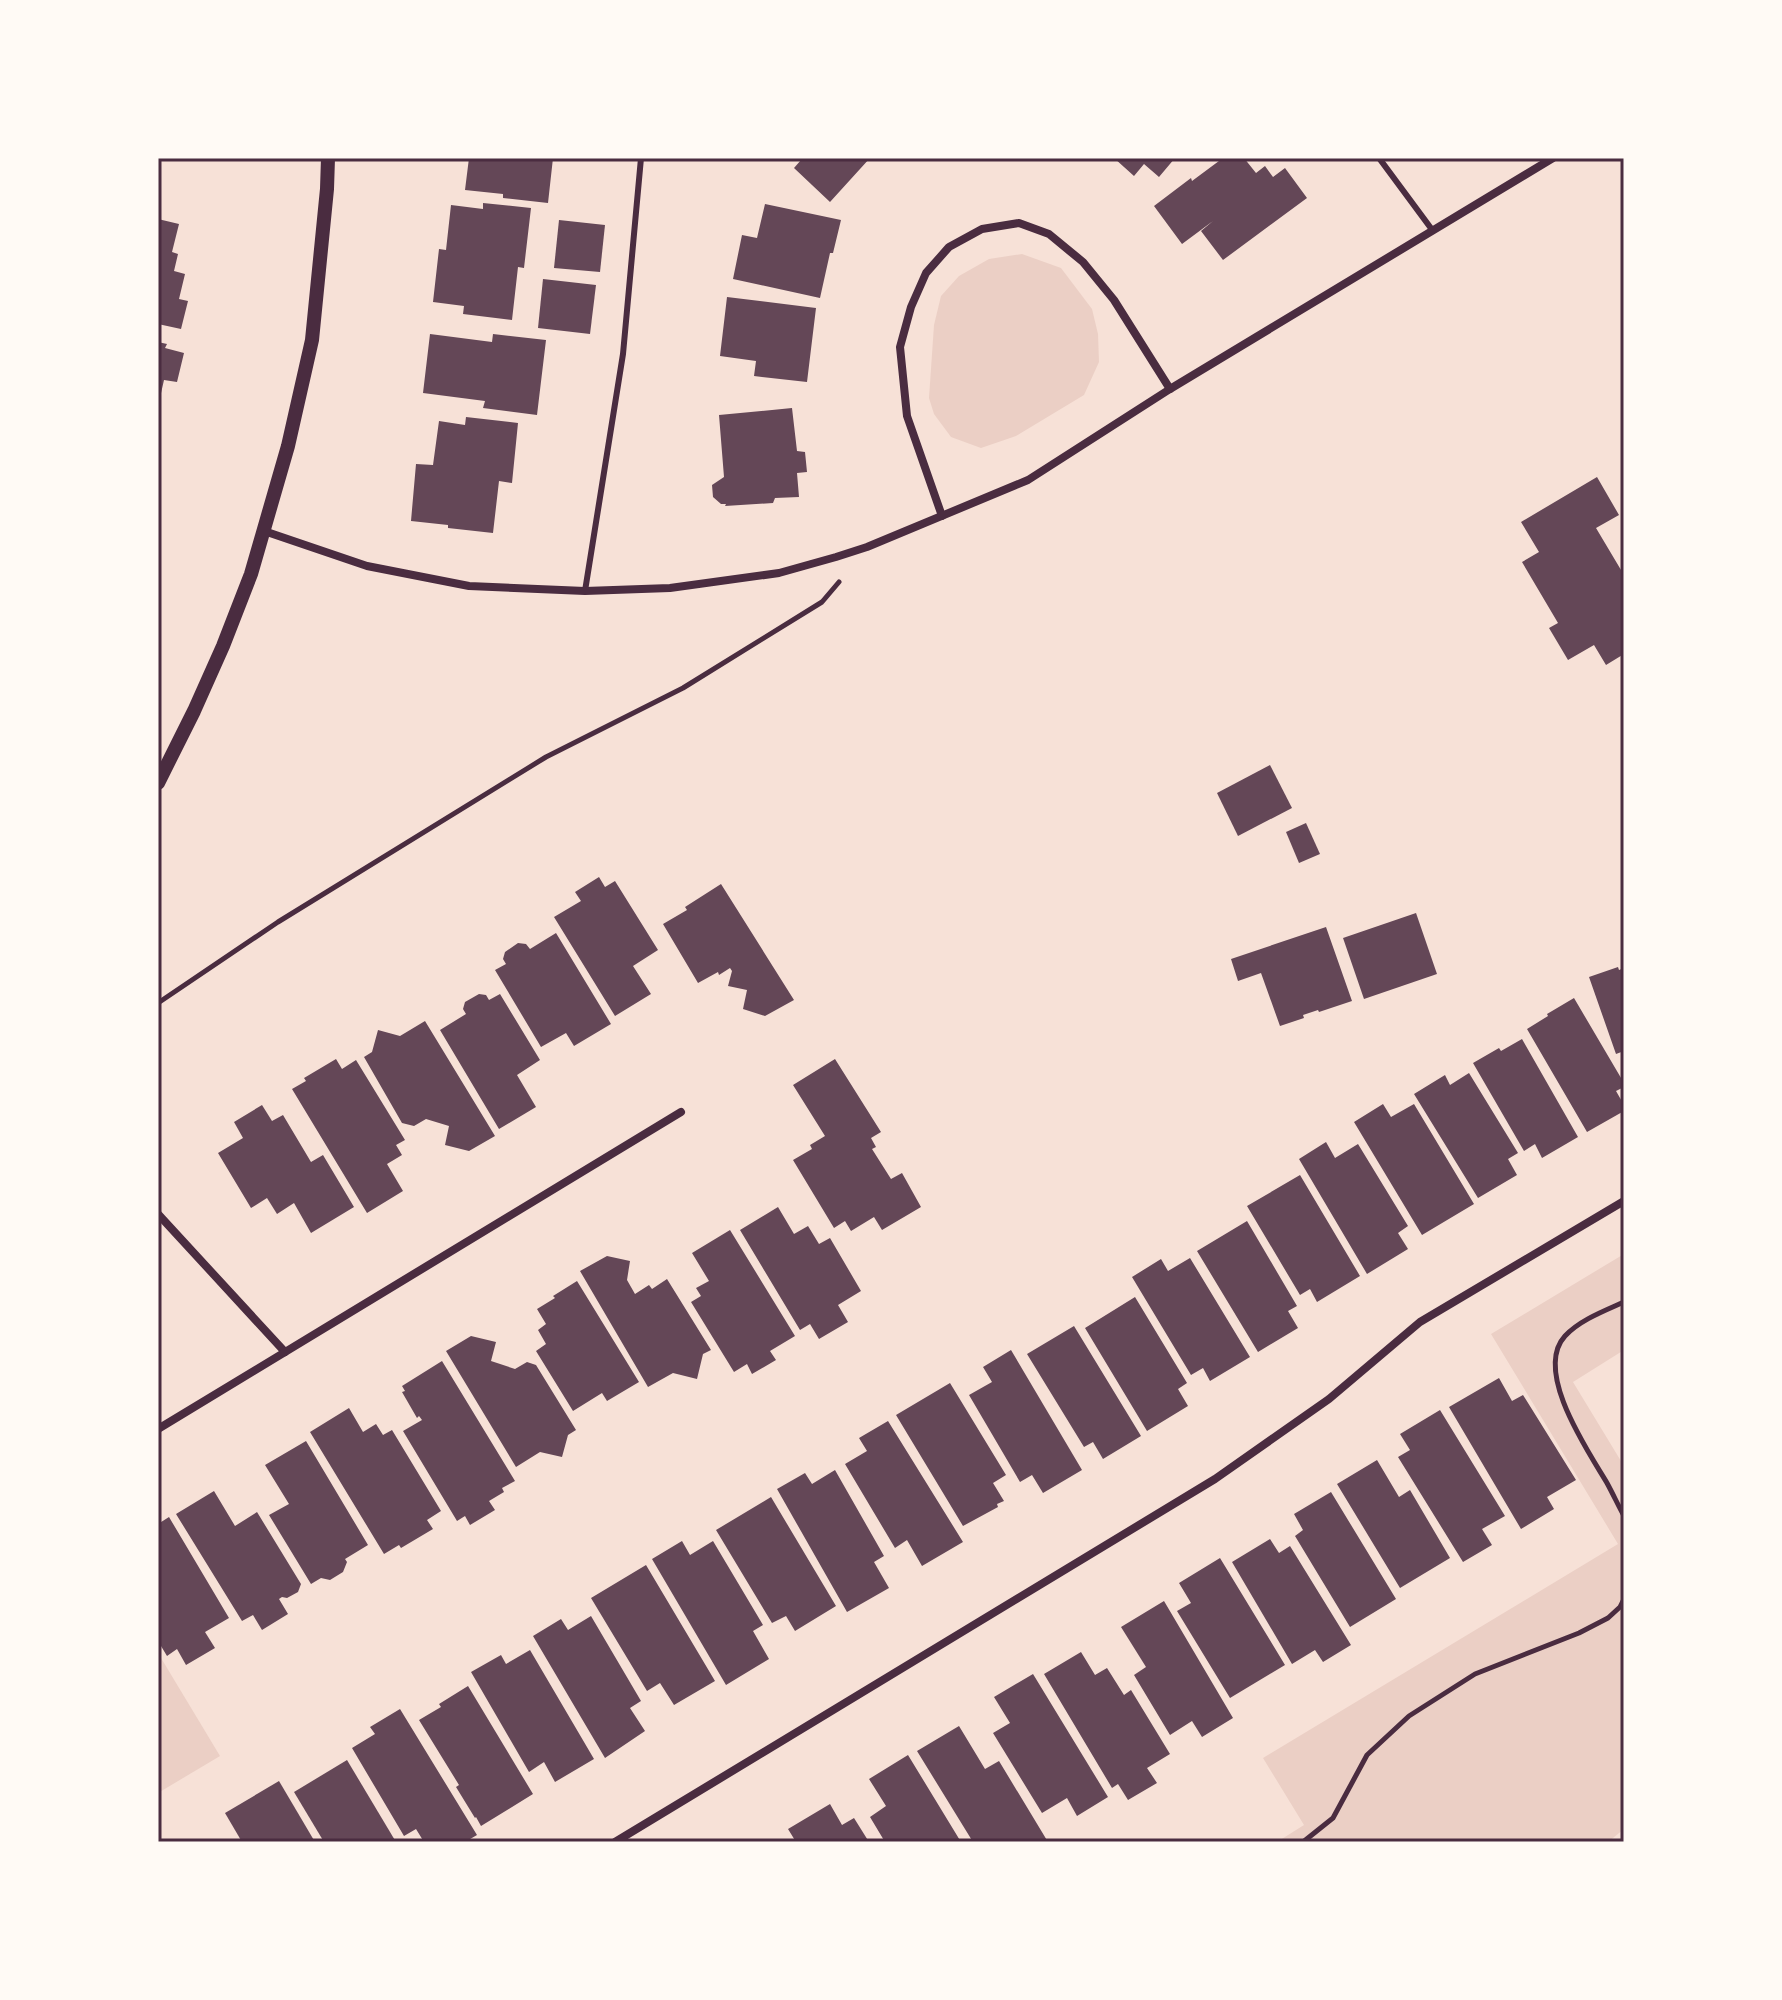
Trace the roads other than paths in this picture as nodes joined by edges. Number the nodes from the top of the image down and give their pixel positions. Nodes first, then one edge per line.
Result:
1 (328, 158) edge
2 (641, 158) edge
3 (1379, 158) edge
4 (1553, 158) edge
5 (1433, 231) junction
6 (1170, 389) junction
7 (942, 516) junction
8 (264, 531) junction
9 (585, 591) junction
10 (158, 783) edge
11 (681, 1112) dead end
12 (1624, 1201) edge
13 (158, 1214) edge
14 (285, 1352) junction
15 (158, 1429) edge
16 (615, 1842) edge

1 - 8 street
2 - 9 lane
3 - 5 lane
4 - 5 street
5 - 6 street
6 - 7 street
6 - 7 street
7 - 9 street
8 - 9 street
8 - 10 street
11 - 14 street
12 - 16 street
13 - 14 street
14 - 15 street

